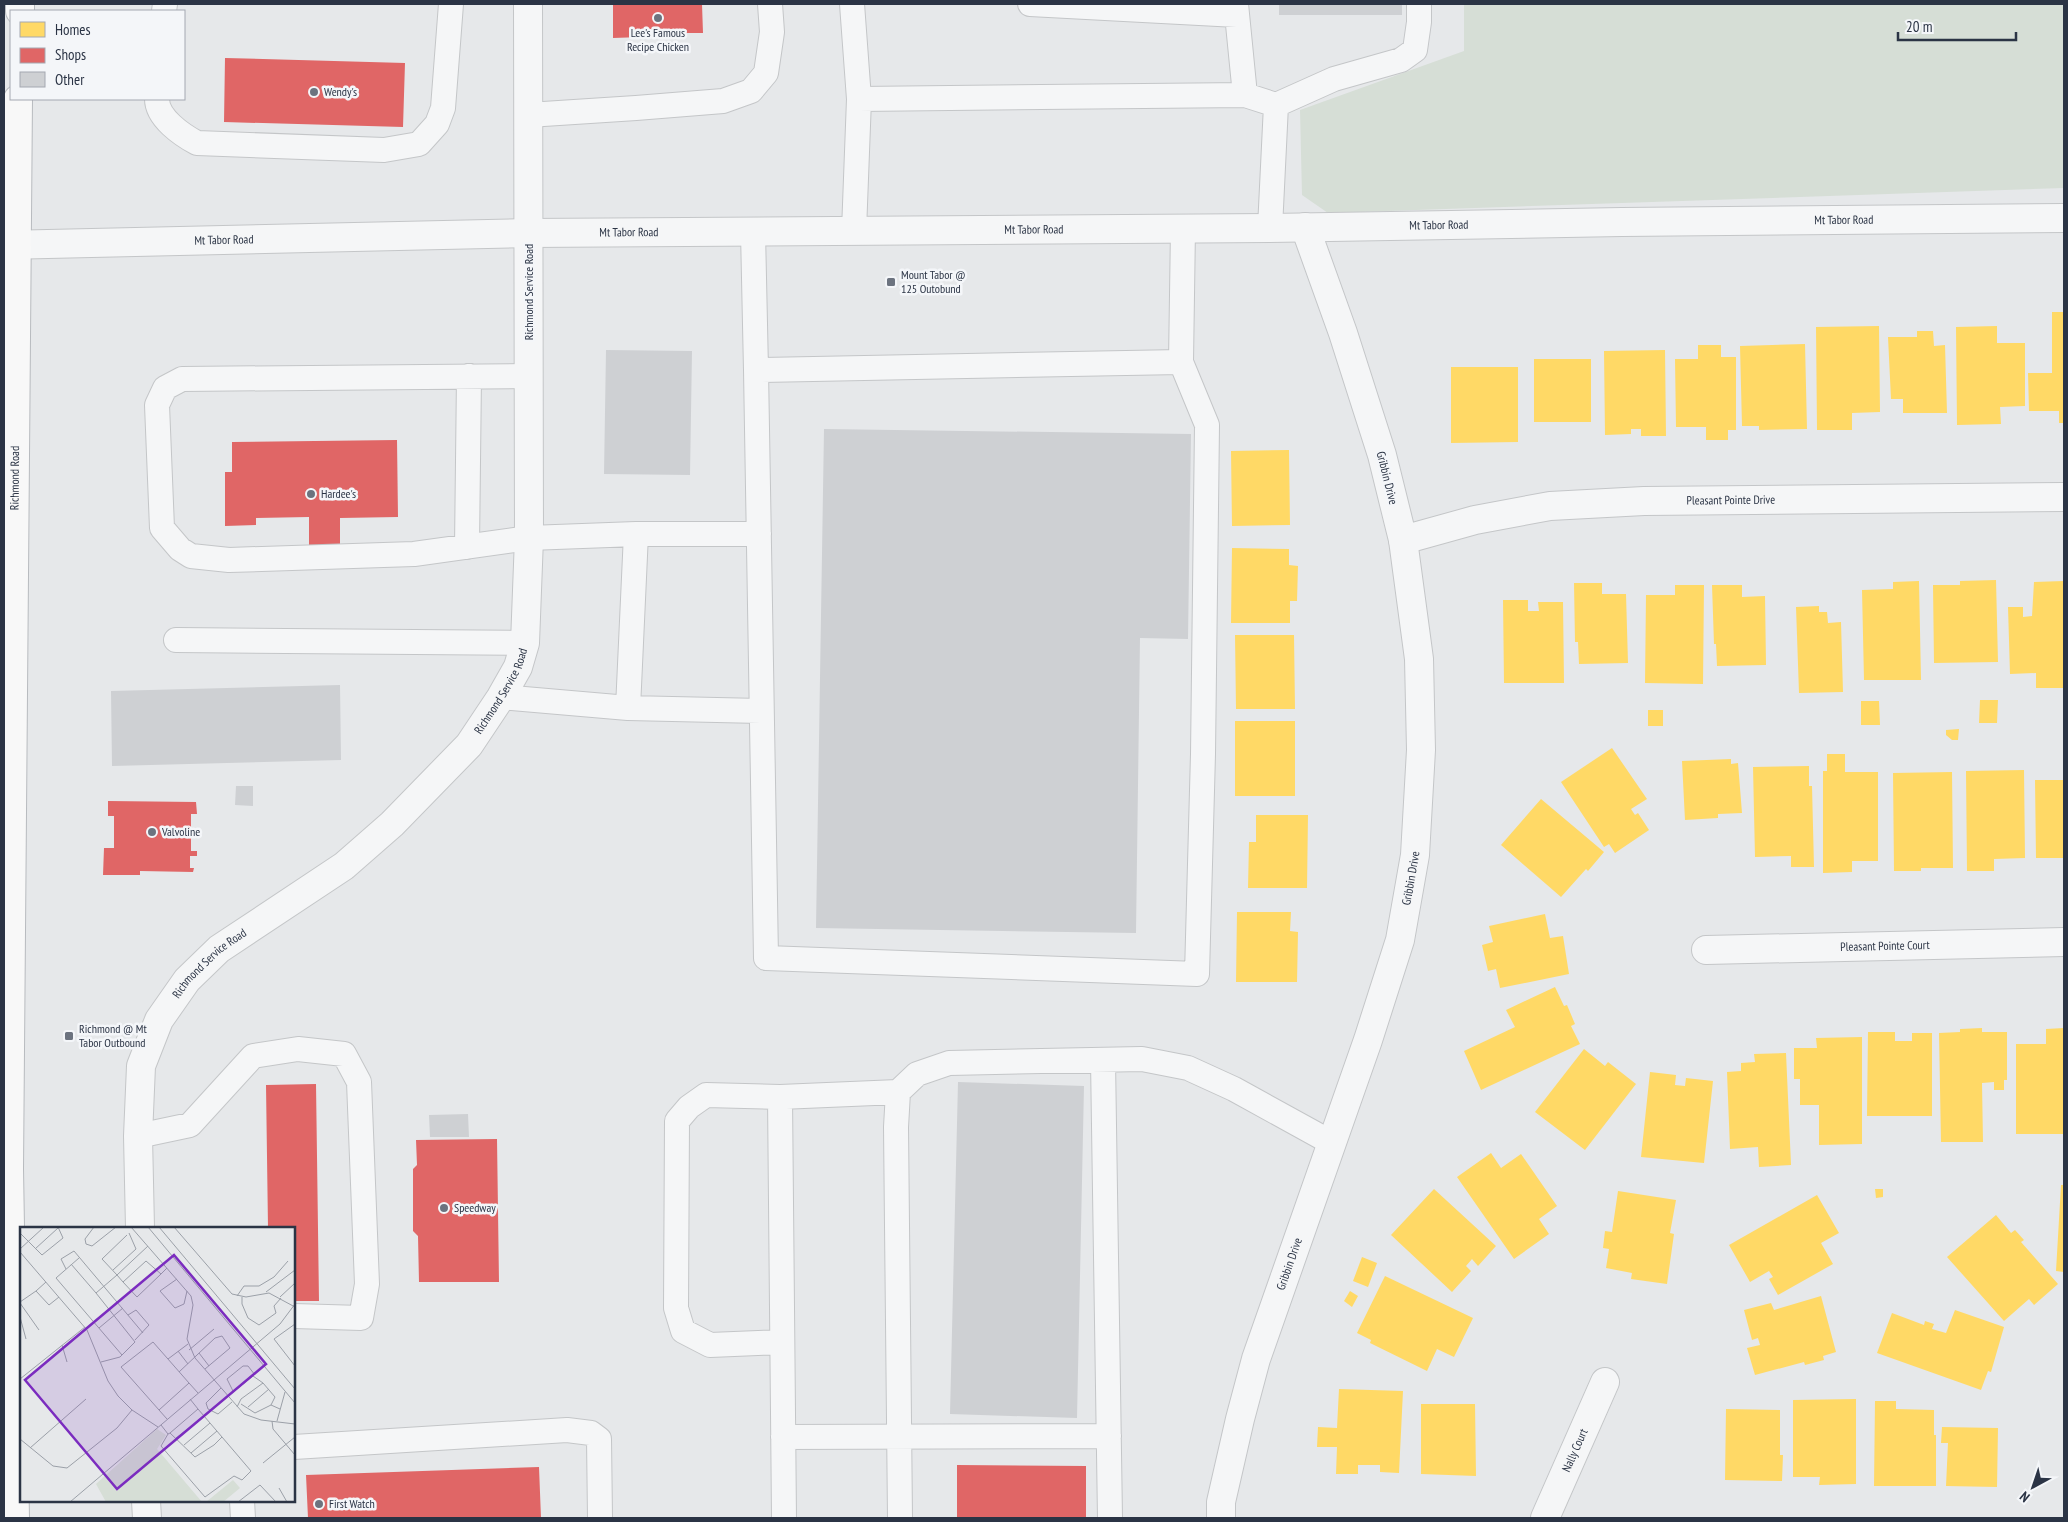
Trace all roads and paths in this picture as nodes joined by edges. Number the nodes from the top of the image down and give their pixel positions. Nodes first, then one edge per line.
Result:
1 (452, 4) edge
2 (528, 4) edge
3 (770, 4) edge
4 (852, 4) edge
5 (1030, 4) edge
6 (1419, 4) edge
7 (1236, 9) edge
8 (1244, 95) junction
9 (858, 99) junction
10 (18, 100) edge
11 (157, 100) edge
12 (1276, 106) junction
13 (528, 115) junction
14 (2064, 218) edge
15 (1305, 227) junction
16 (1183, 228) junction
17 (1270, 228) junction
18 (854, 231) junction
19 (753, 232) junction
20 (529, 234) junction
21 (10, 245) edge
22 (1181, 362) junction
23 (756, 370) junction
24 (469, 376) junction
25 (528, 376) junction
26 (2064, 497) edge
27 (636, 534) junction
28 (759, 534) junction
29 (529, 538) junction
30 (1403, 540) junction
31 (468, 547) junction
32 (176, 640) dead end
33 (525, 643) junction
34 (501, 698) junction
35 (628, 708) junction
36 (762, 711) junction
37 (2064, 942) edge
38 (1706, 950) dead end
39 (1103, 1060) junction
40 (898, 1092) junction
41 (780, 1097) junction
42 (138, 1136) junction
43 (1332, 1143) junction
44 (140, 1227) edge
45 (16, 1253) edge
46 (295, 1316) edge
47 (782, 1342) junction
48 (1605, 1382) dead end
49 (1109, 1436) junction
50 (783, 1437) junction
51 (899, 1437) junction
52 (295, 1447) edge
53 (146, 1502) edge
54 (242, 1502) edge
55 (15, 1518) edge
56 (147, 1518) edge
57 (244, 1518) edge
58 (600, 1518) edge
59 (784, 1518) edge
60 (900, 1518) edge
61 (1110, 1518) edge
62 (1221, 1518) edge
63 (1545, 1518) edge

1 - 11 lane
2 - 13 street, Richmond Service Road
3 - 13 lane
4 - 9 lane
5 - 7 lane
6 - 12 lane
7 - 8 lane
8 - 9 lane
8 - 12 lane
9 - 18 lane
10 - 21 highway, Richmond Road
12 - 17 lane
13 - 20 street, Richmond Service Road
14 - 15 street, Mt Tabor Road
15 - 17 street, Mt Tabor Road
15 - 30 street, Gribbin Drive
16 - 17 street, Mt Tabor Road
16 - 18 street, Mt Tabor Road
16 - 22 lane
18 - 19 street, Mt Tabor Road
19 - 20 street, Mt Tabor Road
19 - 23 lane
20 - 21 street, Mt Tabor Road
20 - 25 street, Richmond Service Road
21 - 45 highway, Richmond Road
22 - 23 lane
22 - 36 lane
23 - 28 lane
24 - 25 lane
24 - 31 lane
24 - 31 lane
25 - 29 street, Richmond Service Road
26 - 30 street, Pleasant Pointe Drive
27 - 28 lane
27 - 29 lane
27 - 35 lane
28 - 36 lane
29 - 31 lane
29 - 33 street, Richmond Service Road
30 - 43 street, Gribbin Drive
32 - 33 lane
33 - 34 street, Richmond Service Road
34 - 35 lane
34 - 42 street, Richmond Service Road
35 - 36 lane
37 - 38 street, Pleasant Pointe Court
39 - 40 lane
39 - 43 lane
39 - 49 lane
40 - 41 lane
40 - 51 lane
41 - 47 lane
41 - 47 lane
42 - 44 street, Richmond Service Road
42 - 46 lane
43 - 62 street, Gribbin Drive
45 - 55 highway, Richmond Road
47 - 50 lane
48 - 63 street, Nally Court
49 - 51 lane
49 - 61 lane
50 - 51 lane
50 - 59 lane
51 - 60 lane
52 - 58 lane
53 - 56 street
54 - 57 lane

